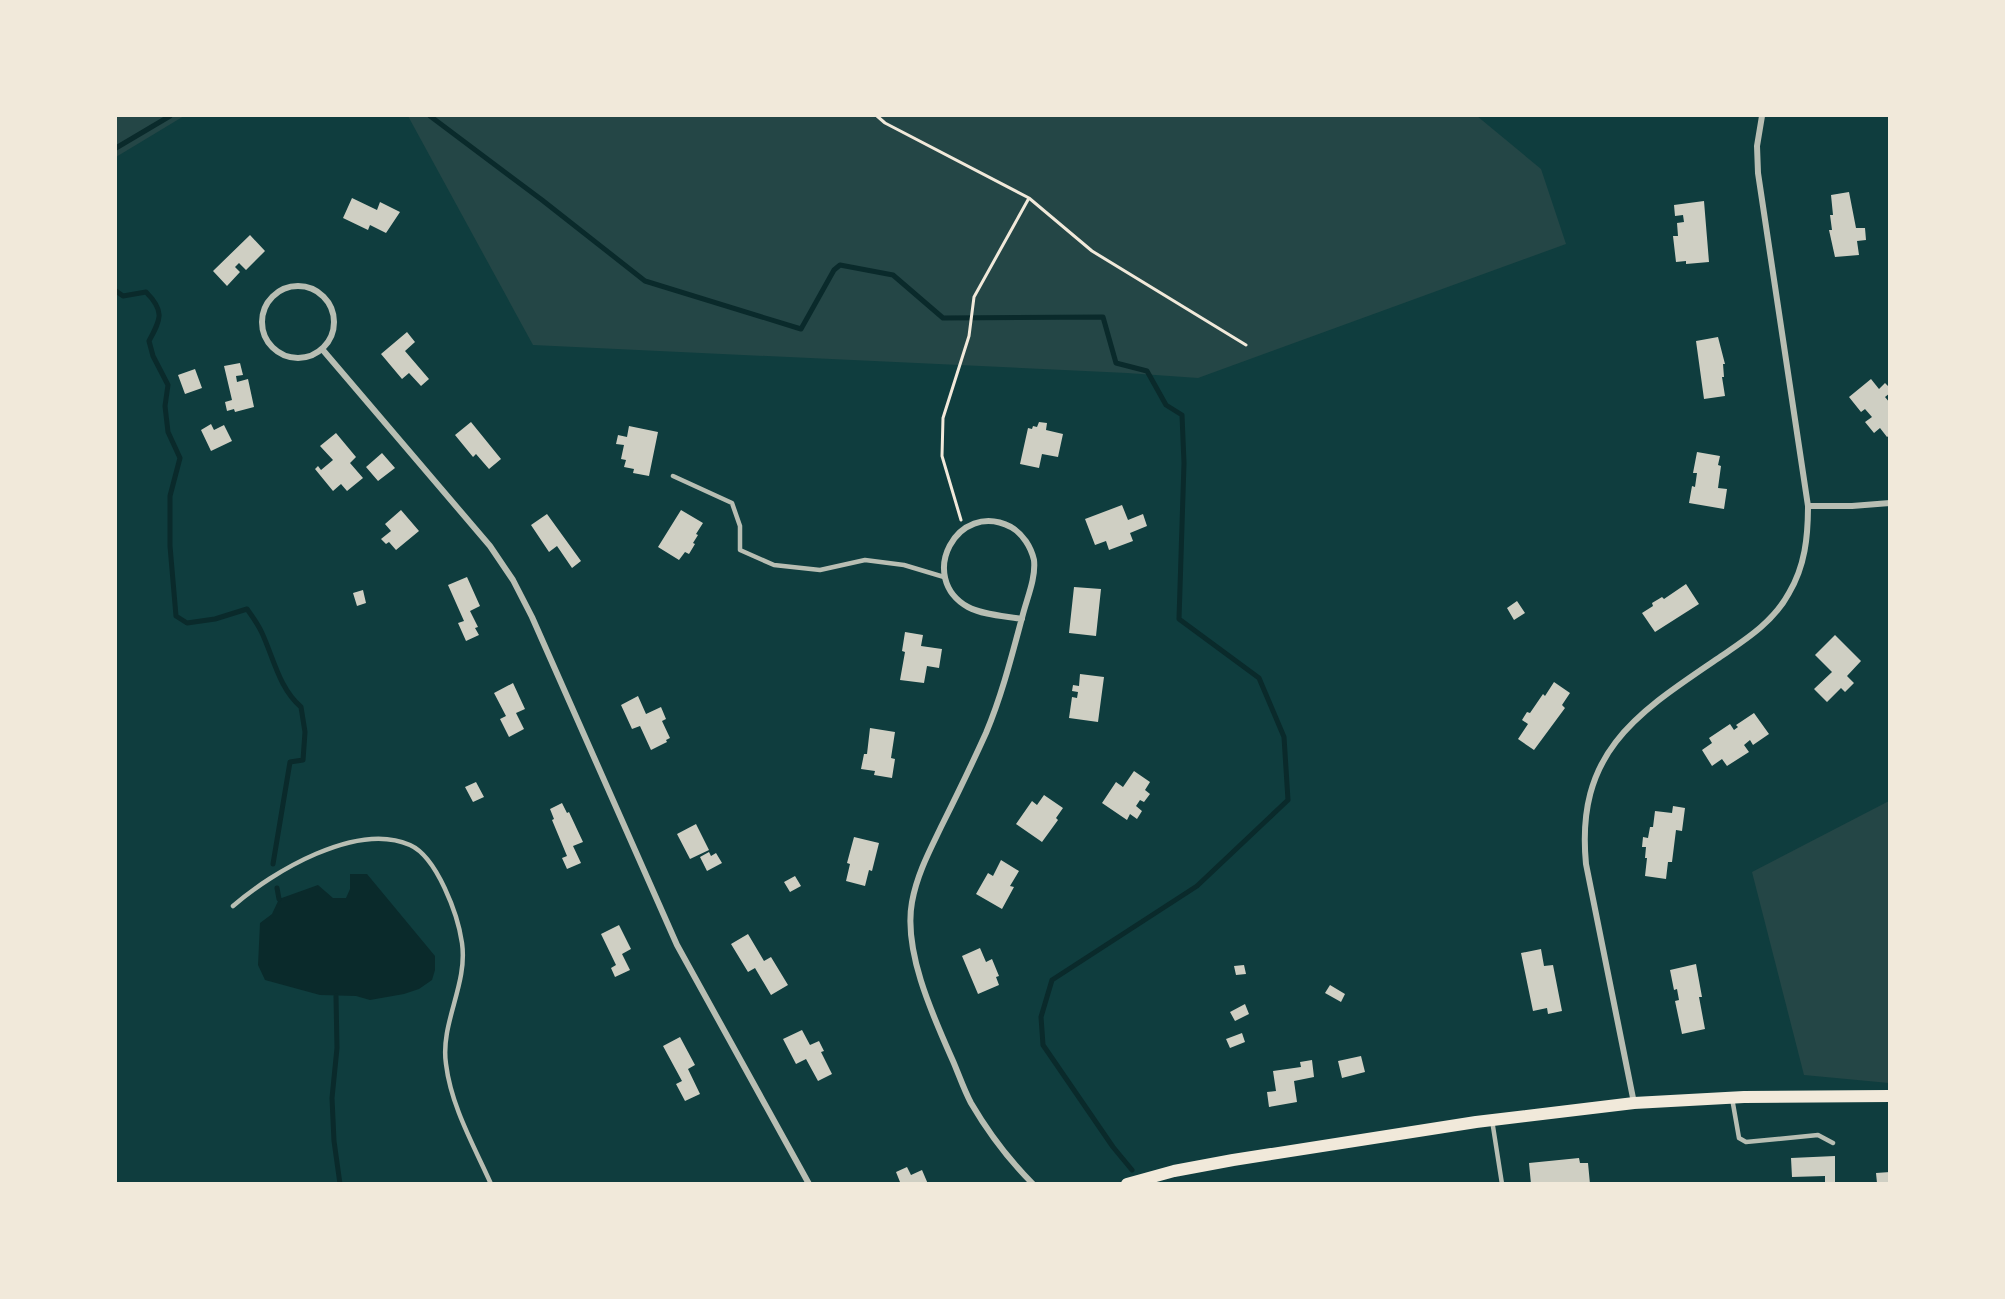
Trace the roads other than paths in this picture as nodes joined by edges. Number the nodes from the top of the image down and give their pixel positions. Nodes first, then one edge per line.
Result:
1 (1762, 116) edge
2 (322, 349) junction
3 (673, 476) dead end
4 (1890, 503) edge
5 (1808, 506) junction
6 (944, 577) junction
7 (1022, 619) junction
8 (232, 906) dead end
9 (1890, 1096) edge
10 (1732, 1097) junction
11 (1634, 1103) junction
12 (1492, 1120) junction
13 (1833, 1143) dead end
14 (491, 1184) edge
15 (809, 1184) edge
16 (1033, 1184) edge
17 (1127, 1184) edge
18 (1502, 1184) edge

1 - 5 street
2 - 2 street
2 - 15 street
3 - 6 lane
4 - 5 street
5 - 11 street
6 - 7 street
6 - 7 street
7 - 16 street
8 - 14 lane
9 - 10 main road
10 - 11 main road
10 - 13 lane
11 - 12 main road
12 - 17 main road
12 - 18 lane

